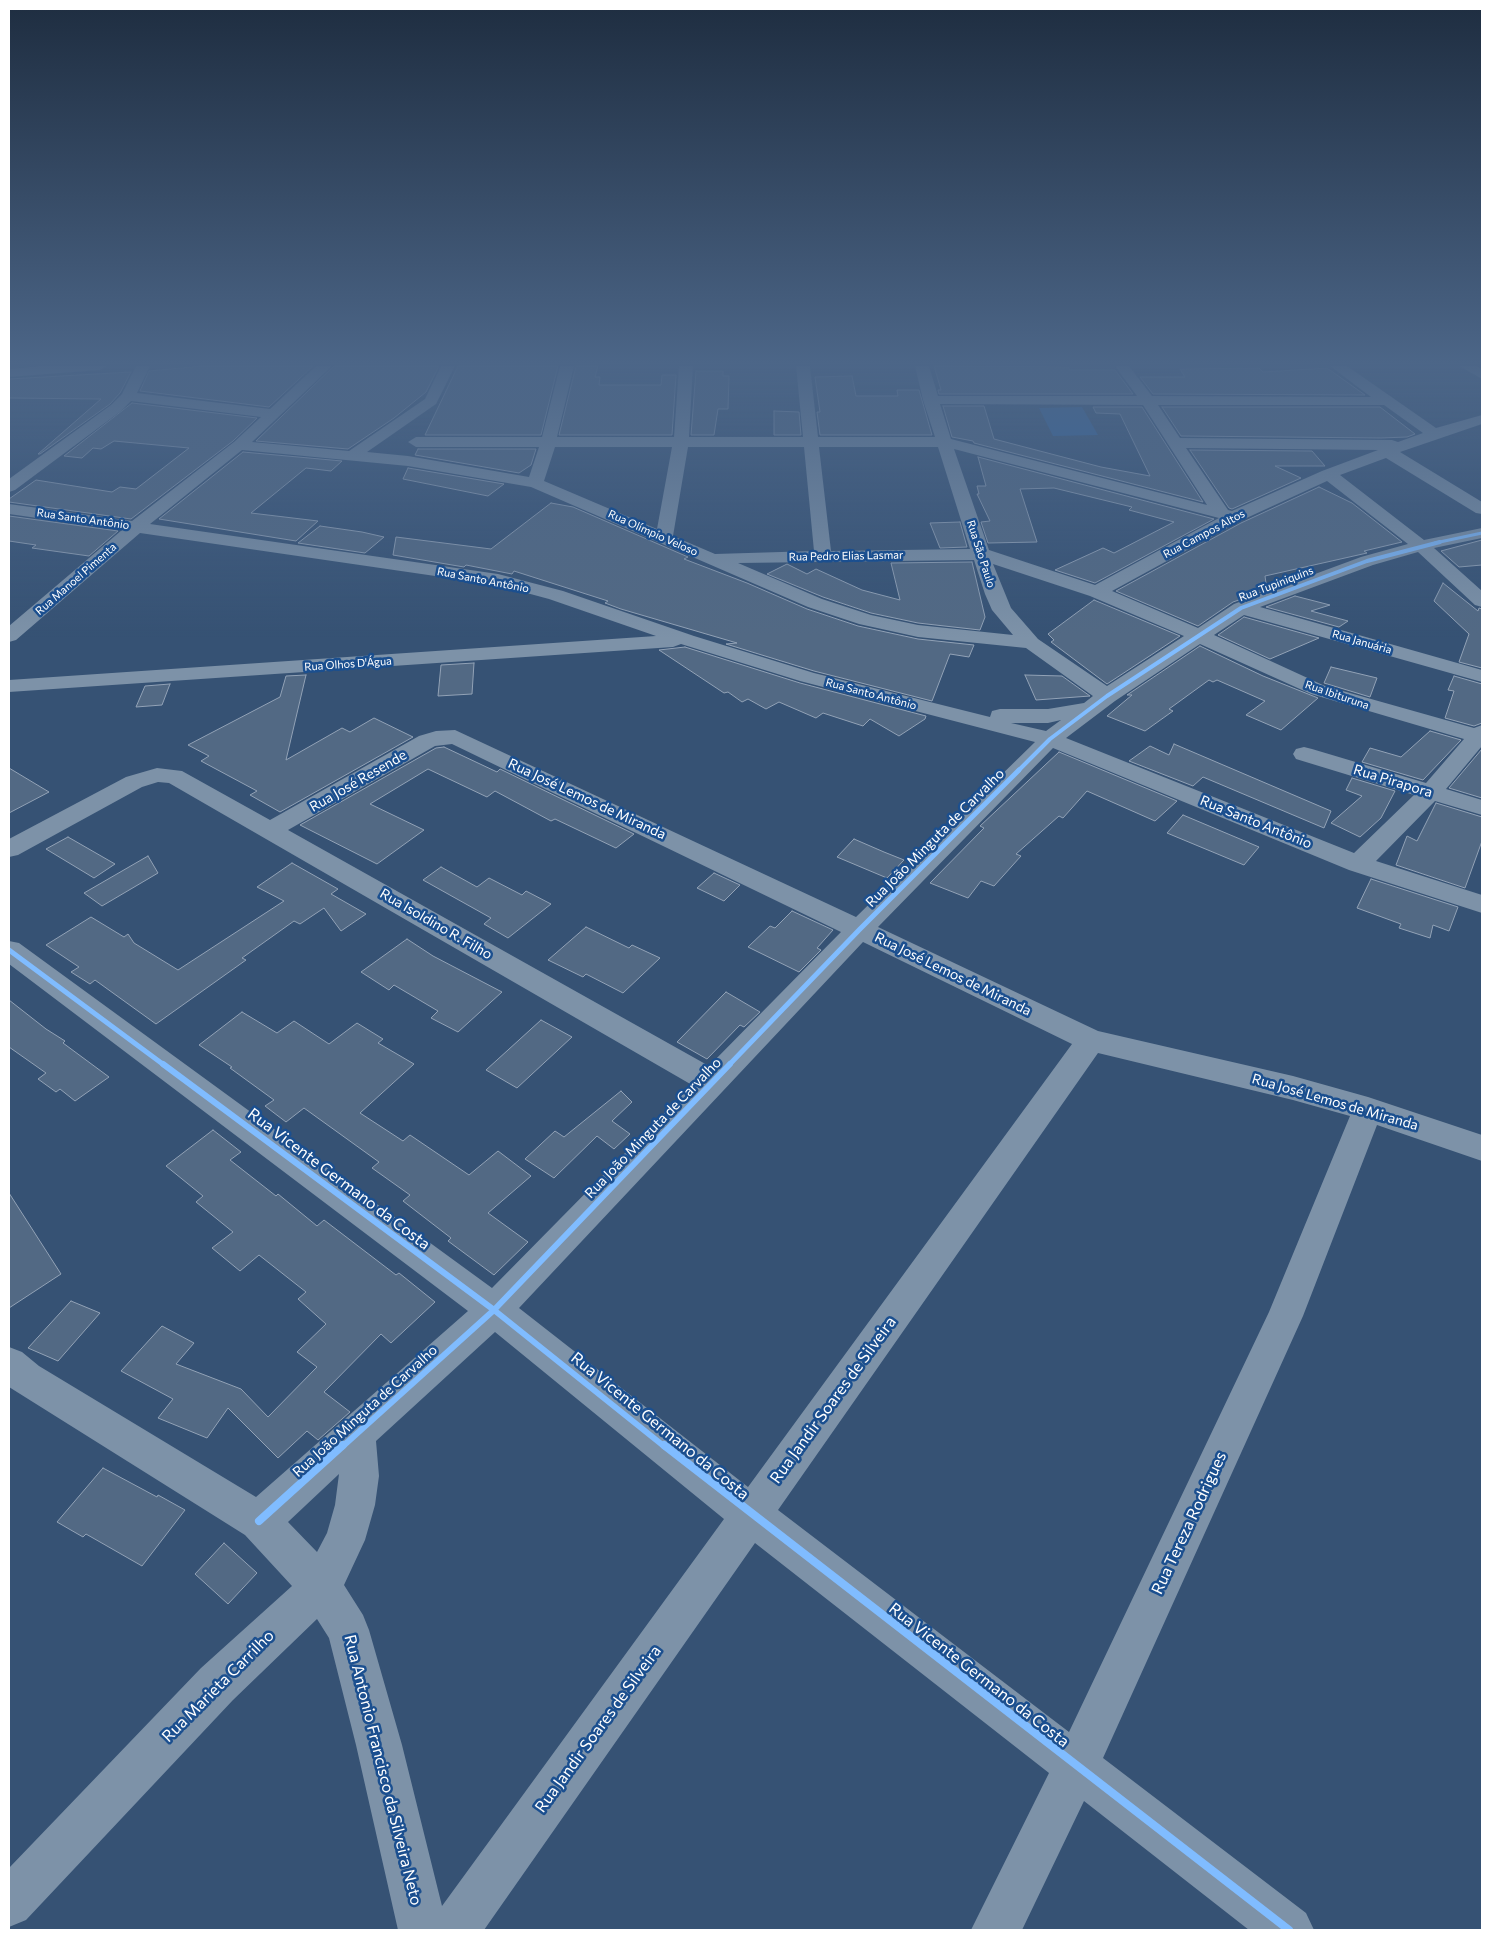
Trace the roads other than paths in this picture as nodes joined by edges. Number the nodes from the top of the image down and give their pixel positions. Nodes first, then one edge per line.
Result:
1 (52, 456) edge
2 (225, 456) edge
3 (367, 456) edge
4 (410, 456) edge
5 (544, 456) edge
6 (678, 456) edge
7 (811, 456) edge
8 (949, 456) edge
9 (1000, 456) edge
10 (1185, 456) edge
11 (1375, 456) edge
12 (1406, 456) edge
13 (408, 461) junction
14 (1328, 474) junction
15 (535, 483) junction
16 (9, 487) edge
17 (9, 508) edge
18 (1482, 509) edge
19 (1227, 515) junction
20 (136, 527) junction
21 (1482, 533) edge
22 (664, 539) junction
23 (1421, 546) junction
24 (982, 554) junction
25 (823, 556) junction
26 (710, 559) junction
27 (1097, 592) junction
28 (1482, 601) edge
29 (1241, 608) junction
30 (1198, 634) junction
31 (9, 636) edge
32 (687, 640) junction
33 (1031, 643) junction
34 (1482, 676) edge
35 (9, 686) edge
36 (1099, 702) junction
37 (944, 713) junction
38 (1481, 735) edge
39 (447, 736) joint
40 (1050, 739) junction
41 (1304, 754) dead end
42 (1431, 792) junction
43 (1482, 808) edge
44 (271, 830) junction
45 (9, 850) edge
46 (1358, 864) junction
47 (1482, 904) edge
48 (860, 929) junction
49 (9, 950) edge
50 (1091, 1040) junction
51 (712, 1082) junction
52 (1368, 1109) junction
53 (1482, 1148) edge
54 (494, 1310) junction
55 (9, 1364) edge
56 (357, 1435) junction
57 (751, 1515) junction
58 (259, 1521) junction
59 (321, 1586) junction
60 (1076, 1767) junction
61 (9, 1903) edge
62 (423, 1930) edge
63 (454, 1930) edge
64 (996, 1930) edge
65 (1289, 1930) edge

1 - 16 street
2 - 20 street, Rua Manoel Pimenta
3 - 13 street, Rua Olímpio Veloso
4 - 13 street
5 - 15 street
6 - 22 street
7 - 25 street
8 - 24 street, Rua São Paulo
9 - 19 street
10 - 19 street
11 - 14 street, Rua Campos Altos
12 - 18 street
13 - 15 street, Rua Olímpio Veloso
14 - 19 street, Rua Campos Altos
14 - 23 street
15 - 22 street, Rua Olímpio Veloso
17 - 20 street, Rua Santo Antônio
19 - 27 street, Rua Campos Altos
20 - 31 street, Rua Manoel Pimenta
20 - 32 street, Rua Santo Antônio
21 - 23 street, Rua Tupiniquins
22 - 26 street, Rua Olímpio Veloso
23 - 28 street
23 - 29 street, Rua Tupiniquins
24 - 25 street, Rua Pedro Elias Lasmar
24 - 27 street
24 - 33 street, Rua São Paulo
25 - 26 street, Rua Pedro Elias Lasmar
26 - 33 street, Rua Olímpio Veloso
27 - 30 street
29 - 30 street, Rua Tupiniquins
29 - 34 street, Rua Januária
30 - 36 street, Rua Tupiniquins
30 - 38 street, Rua Ibituruna
32 - 35 street, Rua Olhos D'Água
32 - 37 street, Rua Santo Antônio
33 - 36 street, Rua São Paulo
36 - 37 street, Rua Santo Antônio
36 - 40 street, Rua Tupiniquins
37 - 40 street, Rua Santo Antônio
38 - 42 street
39 - 44 street, Rua José Resende
39 - 48 street, Rua José Lemos de Miranda
40 - 46 street, Rua Santo Antônio
40 - 48 street, Rua João Minguta de Carvalho
41 - 42 street, Rua Pirapora
42 - 43 street, Rua Pirapora
42 - 46 street
44 - 45 street, Rua Isoldino R. Filho
44 - 51 street, Rua Isoldino R. Filho
46 - 47 street, Rua Santo Antônio
48 - 50 street, Rua José Lemos de Miranda
48 - 51 street, Rua João Minguta de Carvalho
49 - 54 street, Rua Vicente Germano da Costa
50 - 52 street, Rua José Lemos de Miranda
50 - 57 street, Rua Jandir Soares de Silveira
51 - 54 street, Rua João Minguta de Carvalho
52 - 53 street, Rua José Lemos de Miranda
52 - 60 street, Rua Tereza Rodrigues
54 - 56 street, Rua João Minguta de Carvalho
54 - 57 street, Rua Vicente Germano da Costa
55 - 58 street, Rua Antonio Francisco da Silveira Neto
56 - 58 street, Rua João Minguta de Carvalho
56 - 59 street, Rua Marieta Carrilho
57 - 60 street, Rua Vicente Germano da Costa
57 - 63 street, Rua Jandir Soares de Silveira
58 - 59 street, Rua Antonio Francisco da Silveira Neto
59 - 61 street, Rua Marieta Carrilho
59 - 62 street, Rua Antonio Francisco da Silveira Neto
60 - 64 street, Rua Tereza Rodrigues
60 - 65 street, Rua Vicente Germano da Costa

